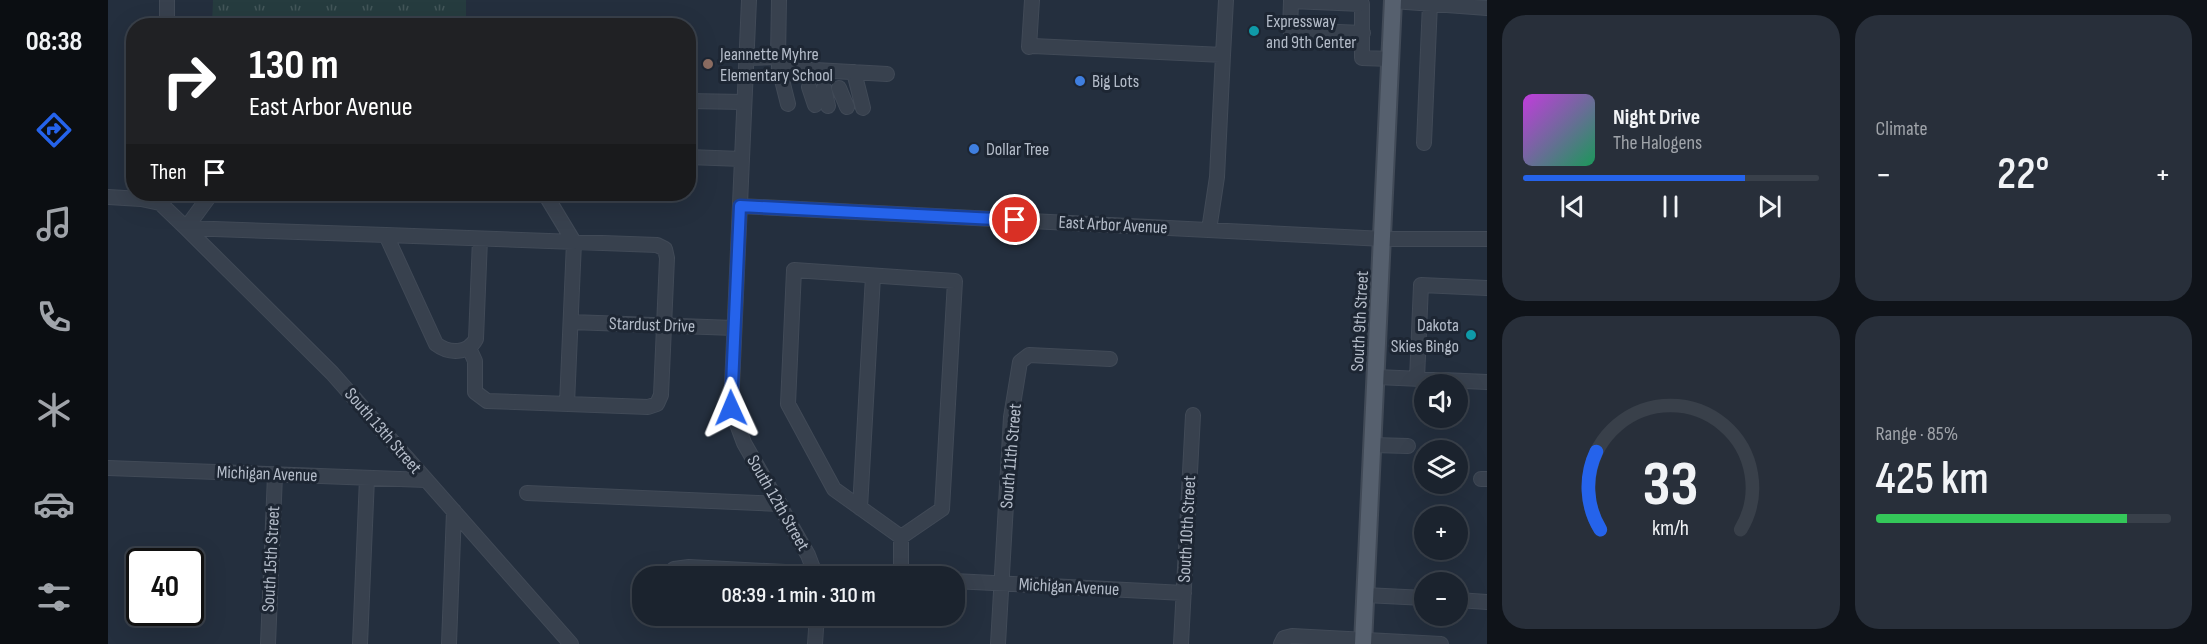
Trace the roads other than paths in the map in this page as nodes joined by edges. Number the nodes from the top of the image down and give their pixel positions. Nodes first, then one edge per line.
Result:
1 (168, 0) edge
2 (749, 0) edge
3 (778, 0) edge
4 (1226, 0) edge
5 (1291, 0) edge
6 (1393, 0) edge
7 (1362, 2) edge
8 (1438, 2) edge
9 (1029, 4) edge
10 (1487, 8) edge
11 (167, 18) edge
12 (1363, 33) junction
13 (1224, 55) junction
14 (746, 58) junction
15 (1391, 59) junction
16 (778, 62) junction
17 (854, 72) junction
18 (887, 74) dead end
19 (820, 78) junction
20 (696, 101) edge
21 (744, 102) junction
22 (788, 104) dead end
23 (821, 106) dead end
24 (847, 107) dead end
25 (863, 108) dead end
26 (1424, 143) dead end
27 (696, 157) edge
28 (742, 159) junction
29 (108, 197) edge
30 (126, 198) edge
31 (163, 201) edge
32 (206, 201) edge
33 (549, 201) edge
34 (740, 206) junction
35 (186, 228) junction
36 (1209, 230) junction
37 (386, 235) junction
38 (480, 239) junction
39 (1384, 239) junction
40 (1487, 239) edge
41 (574, 243) junction
42 (873, 276) junction
43 (1487, 288) edge
44 (571, 322) junction
45 (664, 326) junction
46 (734, 328) junction
47 (469, 348) junction
48 (1110, 359) dead end
49 (1417, 374) edge
50 (1377, 377) junction
51 (1414, 379) edge
52 (1468, 381) edge
53 (1487, 382) edge
54 (567, 404) junction
55 (1193, 415) dead end
56 (1373, 445) junction
57 (1408, 446) dead end
58 (108, 468) edge
59 (275, 475) junction
60 (367, 478) junction
61 (426, 480) junction
62 (527, 493) dead end
63 (780, 504) junction
64 (860, 508) junction
65 (454, 511) junction
66 (901, 537) junction
67 (811, 566) edge
68 (901, 566) edge
69 (965, 582) edge
70 (1002, 584) junction
71 (1184, 593) junction
72 (1365, 595) junction
73 (1414, 597) edge
74 (1468, 601) edge
75 (1487, 602) edge
76 (816, 626) edge
77 (1363, 642) edge
78 (268, 644) edge
79 (360, 644) edge
80 (449, 644) edge
81 (571, 644) edge
82 (815, 644) edge
83 (999, 644) edge
84 (1181, 644) edge
85 (1281, 644) edge
86 (1441, 644) edge

1 - 11 street
2 - 14 street, South 12th Street
3 - 16 street
4 - 13 street
5 - 7 street
5 - 12 street
6 - 8 street
6 - 15 main road, South 9th Street
7 - 12 street
8 - 10 street
8 - 26 street
9 - 13 street
12 - 15 street
13 - 36 street
14 - 16 street
14 - 21 street, South 12th Street
15 - 39 main road, South 9th Street
16 - 19 street
16 - 22 street
17 - 18 street
17 - 19 street
17 - 25 street
19 - 23 street
19 - 24 street
20 - 21 street
21 - 28 street, South 12th Street
27 - 28 street
28 - 34 street, South 12th Street
29 - 30 street
31 - 35 street, South 13th Street
32 - 35 street
33 - 41 street
34 - 36 street, East Arbor Avenue
34 - 46 street, South 12th Street
35 - 37 street
35 - 61 street, South 13th Street
36 - 39 street, East Arbor Avenue
37 - 38 street
37 - 47 street
38 - 41 street
38 - 47 street
39 - 40 street, East Arbor Avenue
39 - 50 main road, South 9th Street
41 - 44 street
41 - 45 street
42 - 64 street
42 - 64 street
42 - 66 street
43 - 49 street
44 - 45 street, Stardust Drive
44 - 54 street
45 - 46 street, Stardust Drive
45 - 54 street
46 - 63 street, South 12th Street
47 - 54 street
48 - 70 street, South 11th Street
50 - 51 street
50 - 56 main road, South 9th Street
52 - 53 street
55 - 71 street, South 10th Street
56 - 57 street
56 - 72 main road, South 9th Street
58 - 59 street, Michigan Avenue
59 - 60 street, Michigan Avenue
59 - 78 street, South 15th Street
60 - 61 street, Michigan Avenue
60 - 79 street
61 - 65 street, South 13th Street
62 - 63 street
63 - 67 street, South 12th Street
64 - 66 street
65 - 80 street
65 - 81 street, South 13th Street
66 - 68 street
69 - 70 street, Michigan Avenue
70 - 71 street, Michigan Avenue
70 - 83 street, South 11th Street
71 - 84 street, South 10th Street
72 - 73 street
72 - 77 main road, South 9th Street
74 - 75 street
76 - 82 street
77 - 85 street
77 - 86 street

